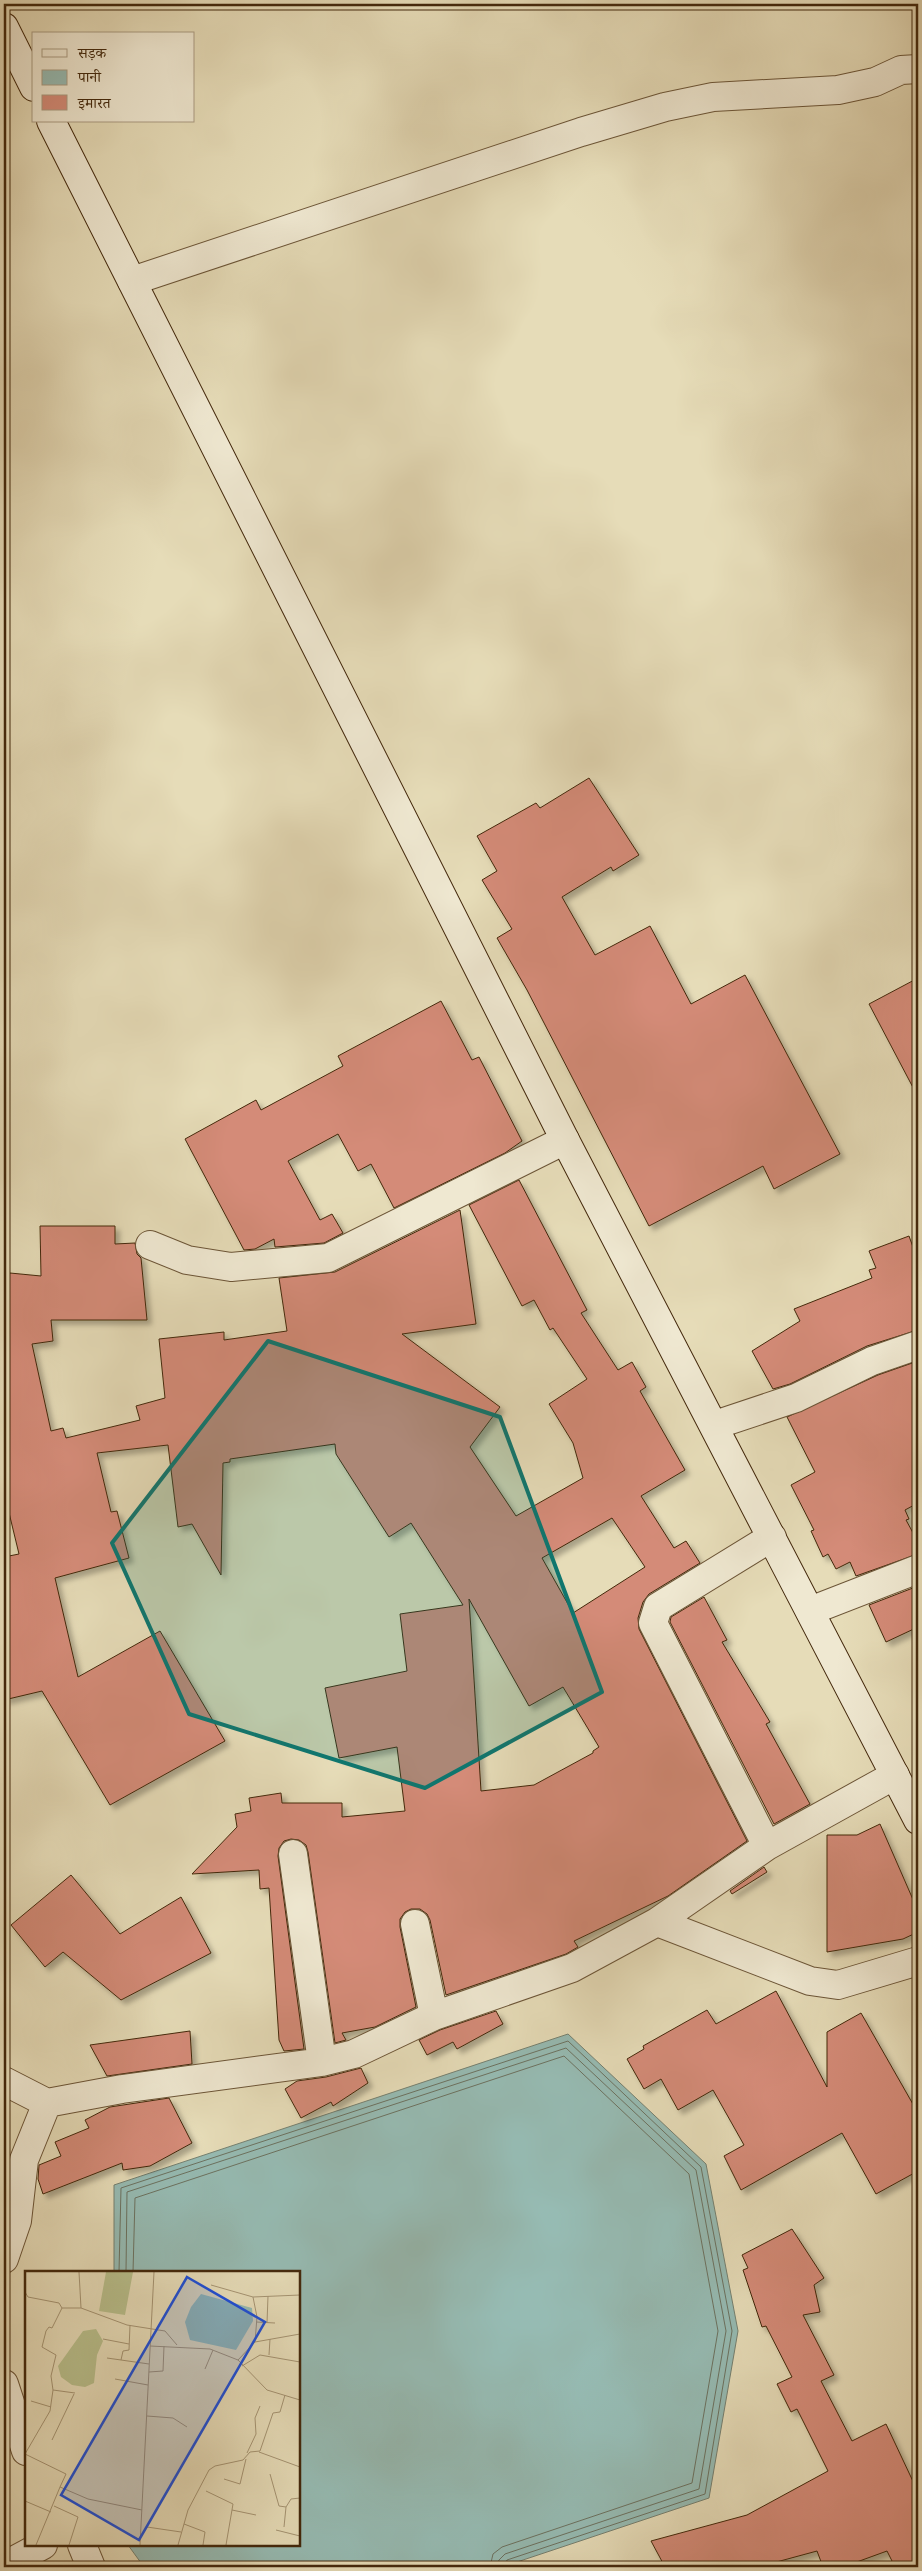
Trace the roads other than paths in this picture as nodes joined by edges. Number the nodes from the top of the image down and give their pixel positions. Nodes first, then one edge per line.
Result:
1 (4, 28) edge
2 (918, 69) edge
3 (32, 82) edge
4 (52, 122) edge
5 (132, 281) junction
6 (565, 1140) junction
7 (150, 1245) dead end
8 (918, 1345) edge
9 (715, 1425) junction
10 (772, 1537) junction
11 (918, 1569) edge
12 (810, 1611) junction
13 (895, 1775) junction
14 (918, 1820) edge
15 (767, 1846) junction
16 (293, 1854) dead end
17 (656, 1922) junction
18 (415, 1924) dead end
19 (918, 1961) edge
20 (434, 2016) junction
21 (322, 2062) junction
22 (4, 2081) edge
23 (47, 2102) junction
24 (4, 2259) edge
25 (4, 2384) edge
26 (25, 2448) edge
27 (41, 2546) edge
28 (82, 2546) edge
29 (4, 2566) edge
30 (91, 2567) edge

1 - 3 street
2 - 5 street
4 - 5 street
5 - 6 street
6 - 7 street
6 - 9 street
8 - 9 street
9 - 10 street
10 - 12 street
10 - 15 street
11 - 12 street
12 - 13 street
13 - 14 street
13 - 15 street
15 - 17 street
16 - 21 street
17 - 19 street
17 - 20 street
18 - 20 street
20 - 21 street
21 - 23 street
22 - 23 street
23 - 24 street
25 - 26 street
27 - 29 street
28 - 30 street

